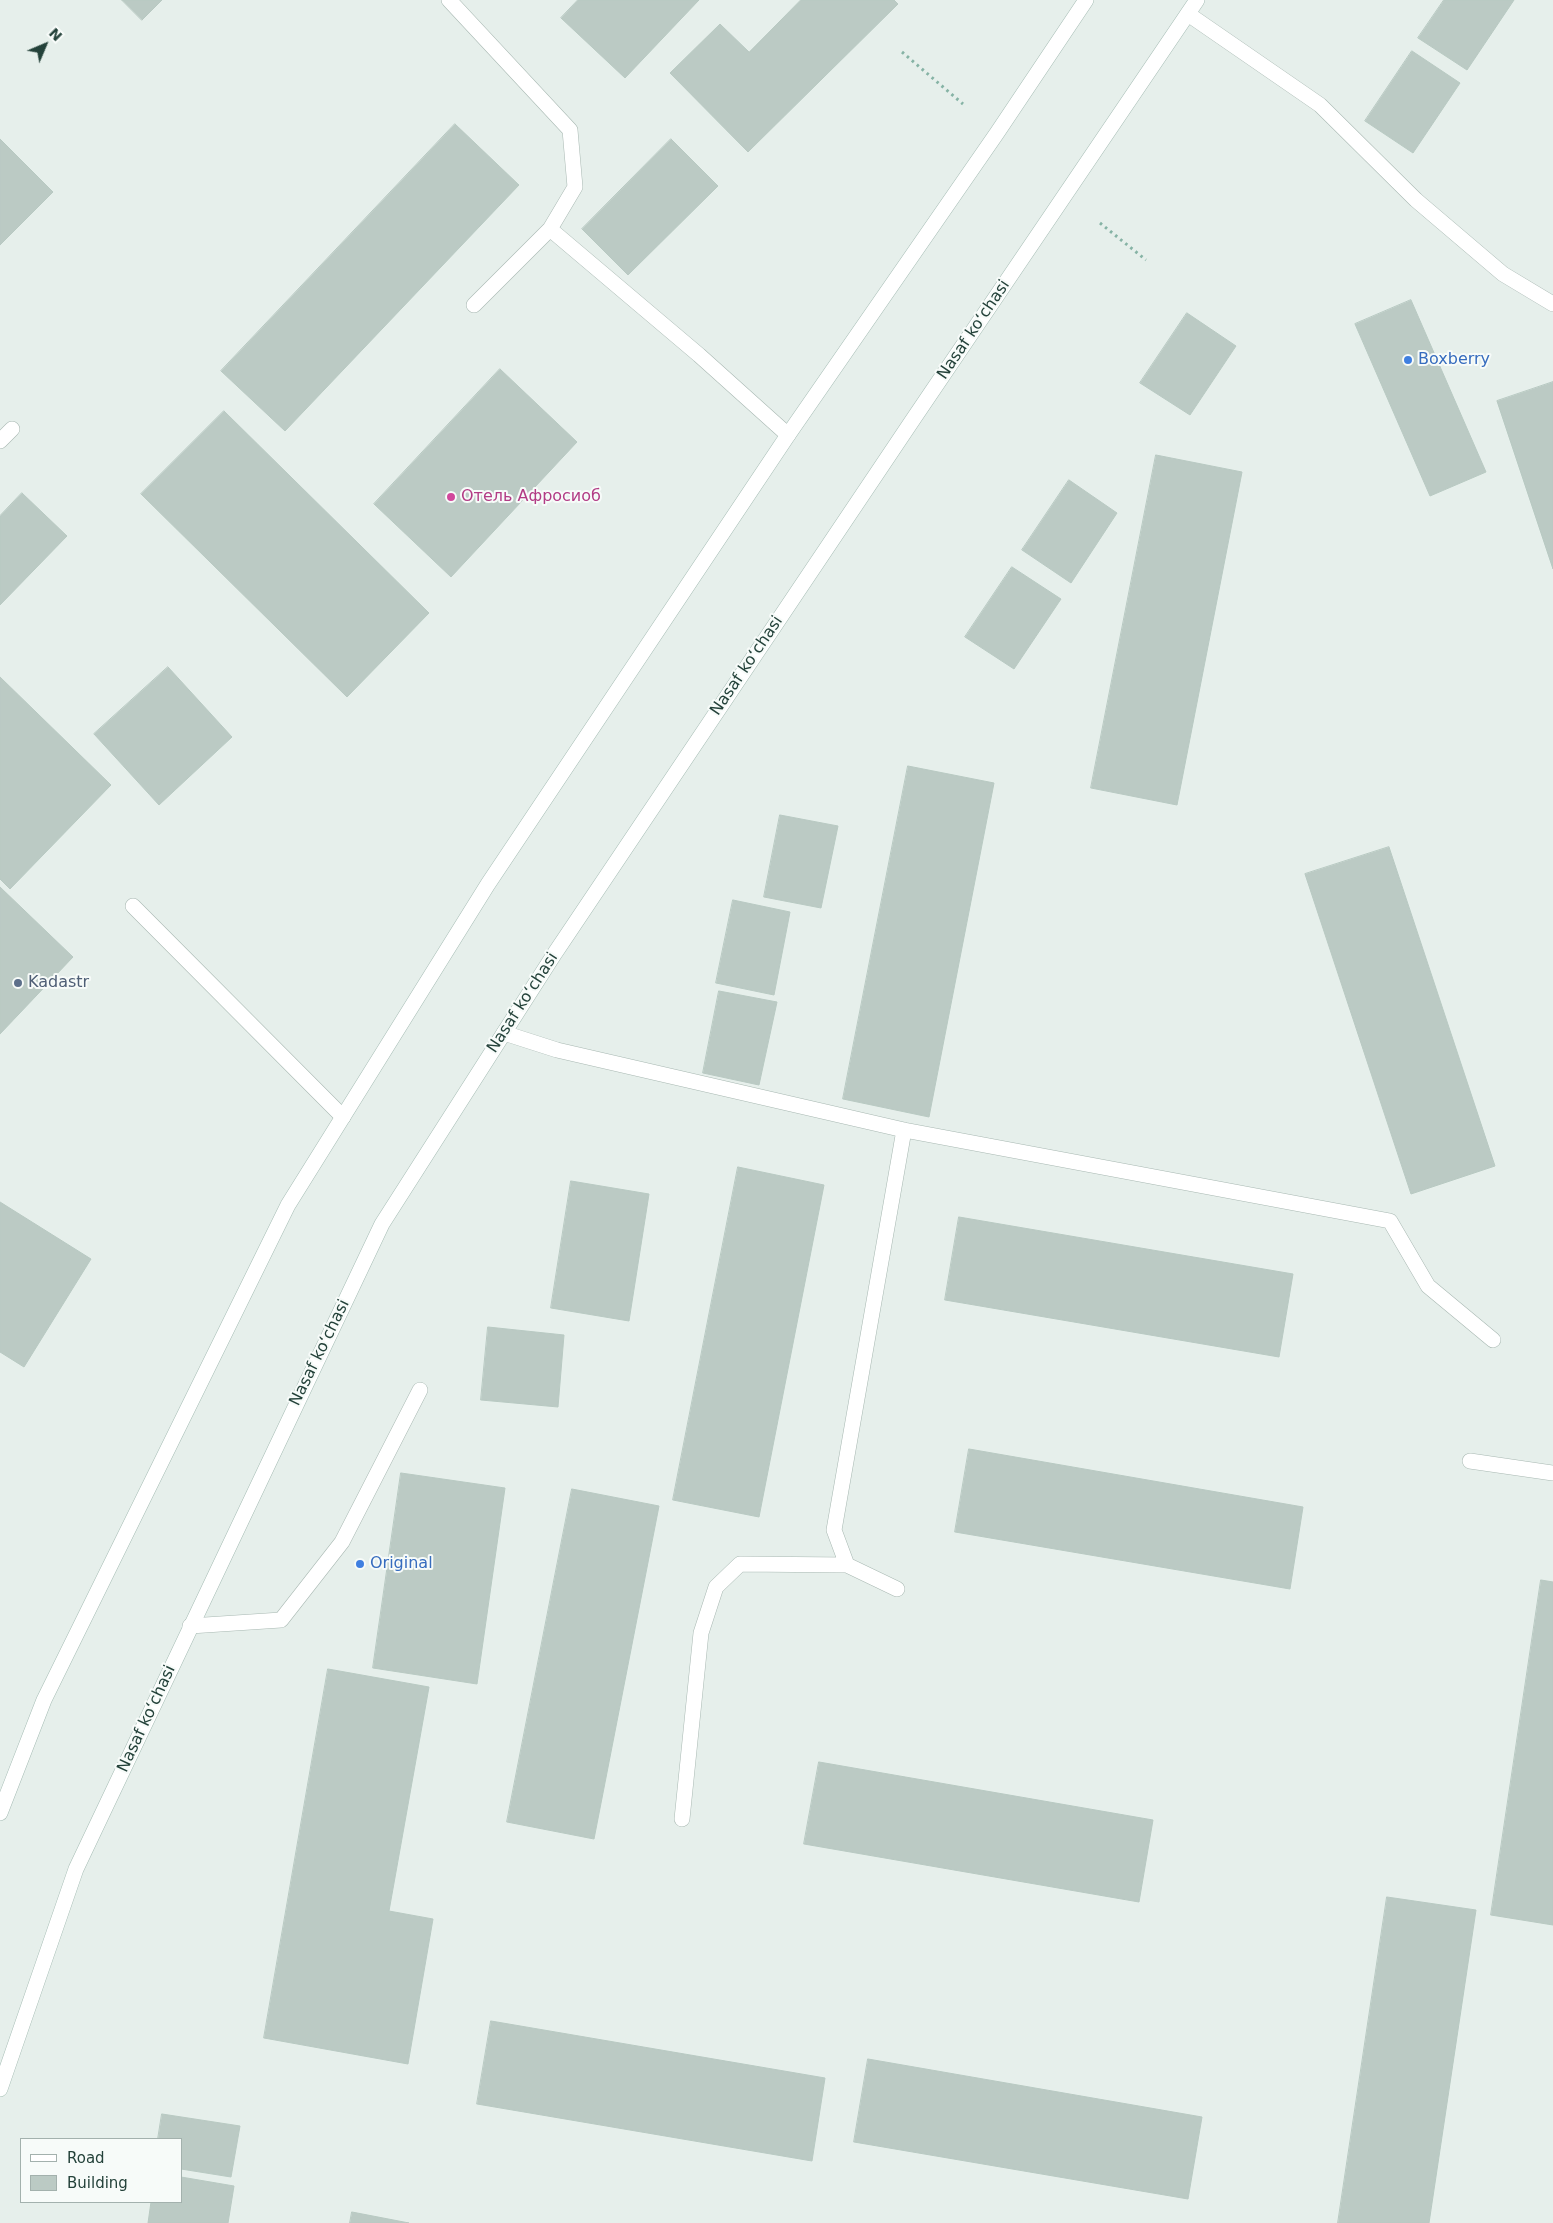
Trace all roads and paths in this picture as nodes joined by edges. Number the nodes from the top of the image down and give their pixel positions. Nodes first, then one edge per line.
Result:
1 (449, 0) edge
2 (1086, 0) edge
3 (1198, 0) edge
4 (1188, 14) junction
5 (902, 52) dead end
6 (963, 104) dead end
7 (1100, 223) dead end
8 (550, 229) junction
9 (1146, 260) dead end
10 (1553, 304) edge
11 (474, 305) dead end
12 (12, 429) dead end
13 (788, 436) junction
14 (0, 441) edge
15 (133, 906) dead end
16 (504, 1033) junction
17 (343, 1117) junction
18 (904, 1130) junction
19 (1493, 1340) dead end
20 (420, 1390) dead end
21 (1470, 1461) dead end
22 (1553, 1473) edge
23 (847, 1565) junction
24 (897, 1589) dead end
25 (190, 1626) junction
26 (0, 1813) edge
27 (682, 1819) dead end
28 (0, 2089) edge

1 - 8 main road
2 - 13 main road
3 - 4 main road, Nasaf ko‘chasi
4 - 10 main road
4 - 16 main road, Nasaf ko‘chasi
5 - 6 path
7 - 9 path
8 - 11 main road
8 - 13 main road
12 - 14 main road
13 - 17 main road
15 - 17 main road
16 - 18 main road
16 - 25 main road, Nasaf ko‘chasi
17 - 26 main road
18 - 19 main road
18 - 23 main road
20 - 25 main road
21 - 22 main road
23 - 24 main road
23 - 27 main road
25 - 28 main road, Nasaf ko‘chasi

